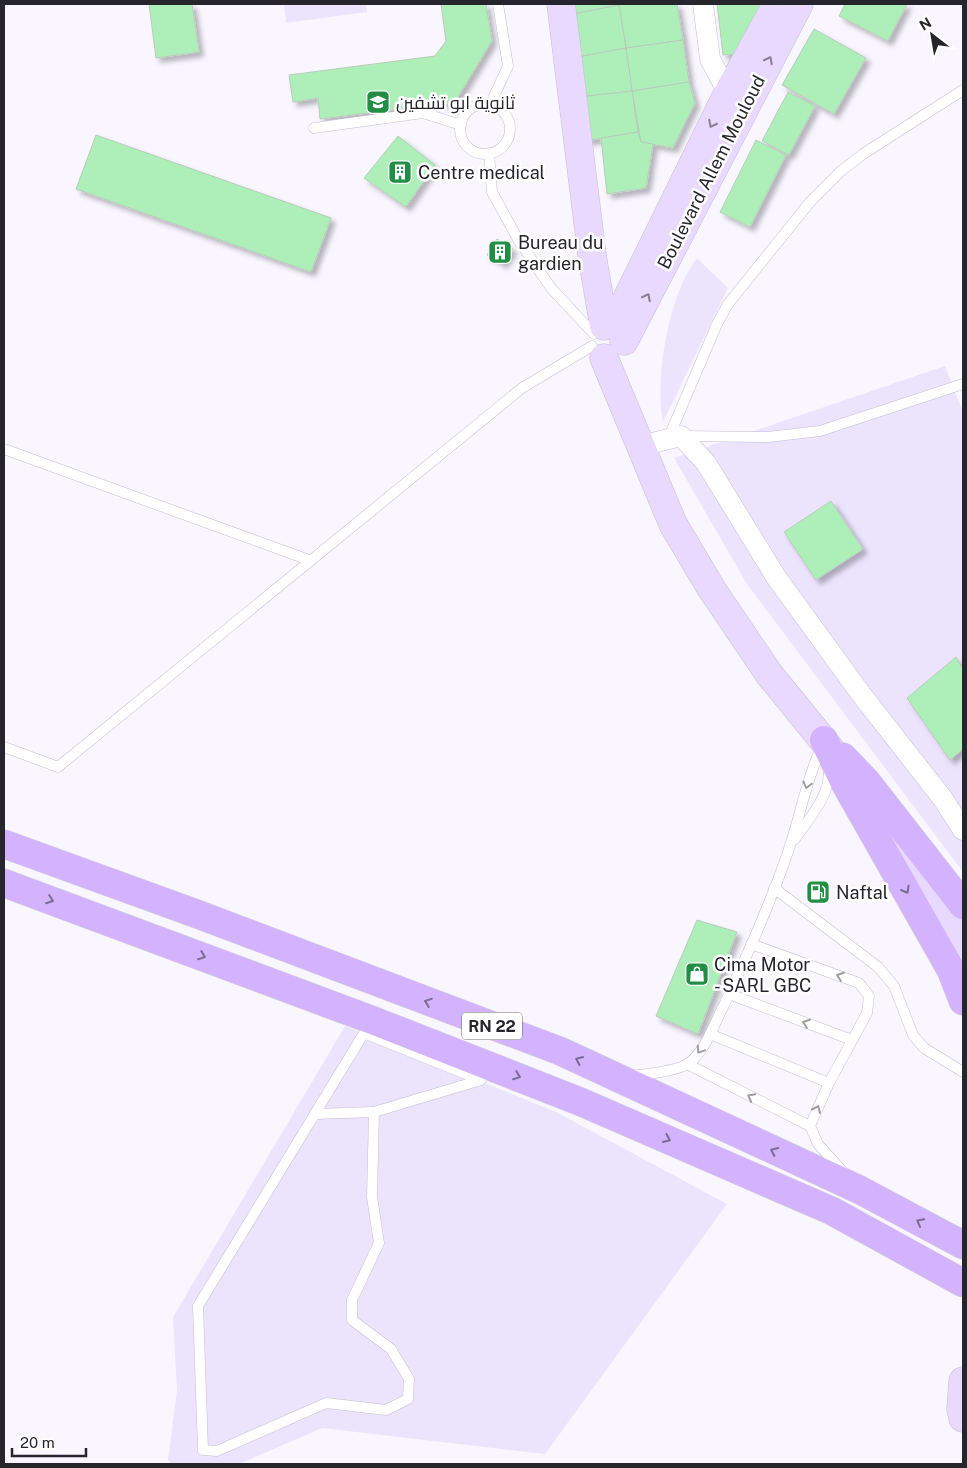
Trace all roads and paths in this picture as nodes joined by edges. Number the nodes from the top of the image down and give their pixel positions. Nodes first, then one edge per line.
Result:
1 (498, 4) edge
2 (561, 4) edge
3 (703, 4) edge
4 (777, 4) edge
5 (799, 4) edge
6 (963, 90) edge
7 (728, 93) junction
8 (490, 104) junction
9 (461, 125) junction
10 (314, 128) dead end
11 (489, 154) junction
12 (607, 341) junction
13 (963, 384) edge
14 (674, 437) junction
15 (640, 446) junction
16 (4, 449) edge
17 (310, 560) junction
18 (824, 740) junction
19 (4, 747) edge
20 (838, 793) junction
21 (963, 830) edge
22 (4, 844) edge
23 (790, 846) junction
24 (4, 883) edge
25 (774, 888) junction
26 (963, 905) edge
27 (751, 944) junction
28 (963, 946) edge
29 (728, 994) junction
30 (963, 1001) edge
31 (368, 1026) junction
32 (710, 1034) junction
33 (852, 1040) junction
34 (687, 1064) junction
35 (963, 1072) edge
36 (619, 1078) junction
37 (829, 1083) junction
38 (374, 1112) junction
39 (315, 1114) junction
40 (810, 1126) junction
41 (860, 1190) junction
42 (958, 1233) edge
43 (963, 1282) edge
44 (963, 1381) edge
45 (963, 1418) edge

1 - 8 lane
2 - 12 main road
3 - 7 street
4 - 7 main road, Boulevard Allem Mouloud
12 -> 5 main road, Boulevard Allem Mouloud
6 - 14 lane
7 -> 12 main road, Boulevard Allem Mouloud
8 - 9 lane
8 - 11 lane
9 - 10 lane
9 - 11 lane
11 - 12 lane
12 - 15 main road
12 - 17 lane
13 - 14 lane
14 - 15 street
14 - 21 street
15 - 18 main road
16 - 17 lane
17 - 19 lane
18 - 20 main road
18 -> 23 lane
18 - 26 main road
18 - 28 main road
20 - 23 lane
20 -> 30 main road
36 -> 22 main road, RN 22
23 - 25 lane
24 -> 31 main road, RN 22
25 - 27 lane
25 - 35 lane
27 - 29 lane
33 -> 27 lane
29 - 32 lane
33 -> 29 lane
31 - 38 lane
31 - 39 lane
31 -> 43 main road, RN 22
32 -> 34 lane
32 - 37 lane
33 - 37 lane
34 - 36 lane
40 -> 34 lane
41 -> 36 main road, RN 22
40 -> 37 lane
38 - 39 lane
38 - 39 lane
40 - 41 lane
42 -> 41 main road, RN 22
44 - 45 main road

